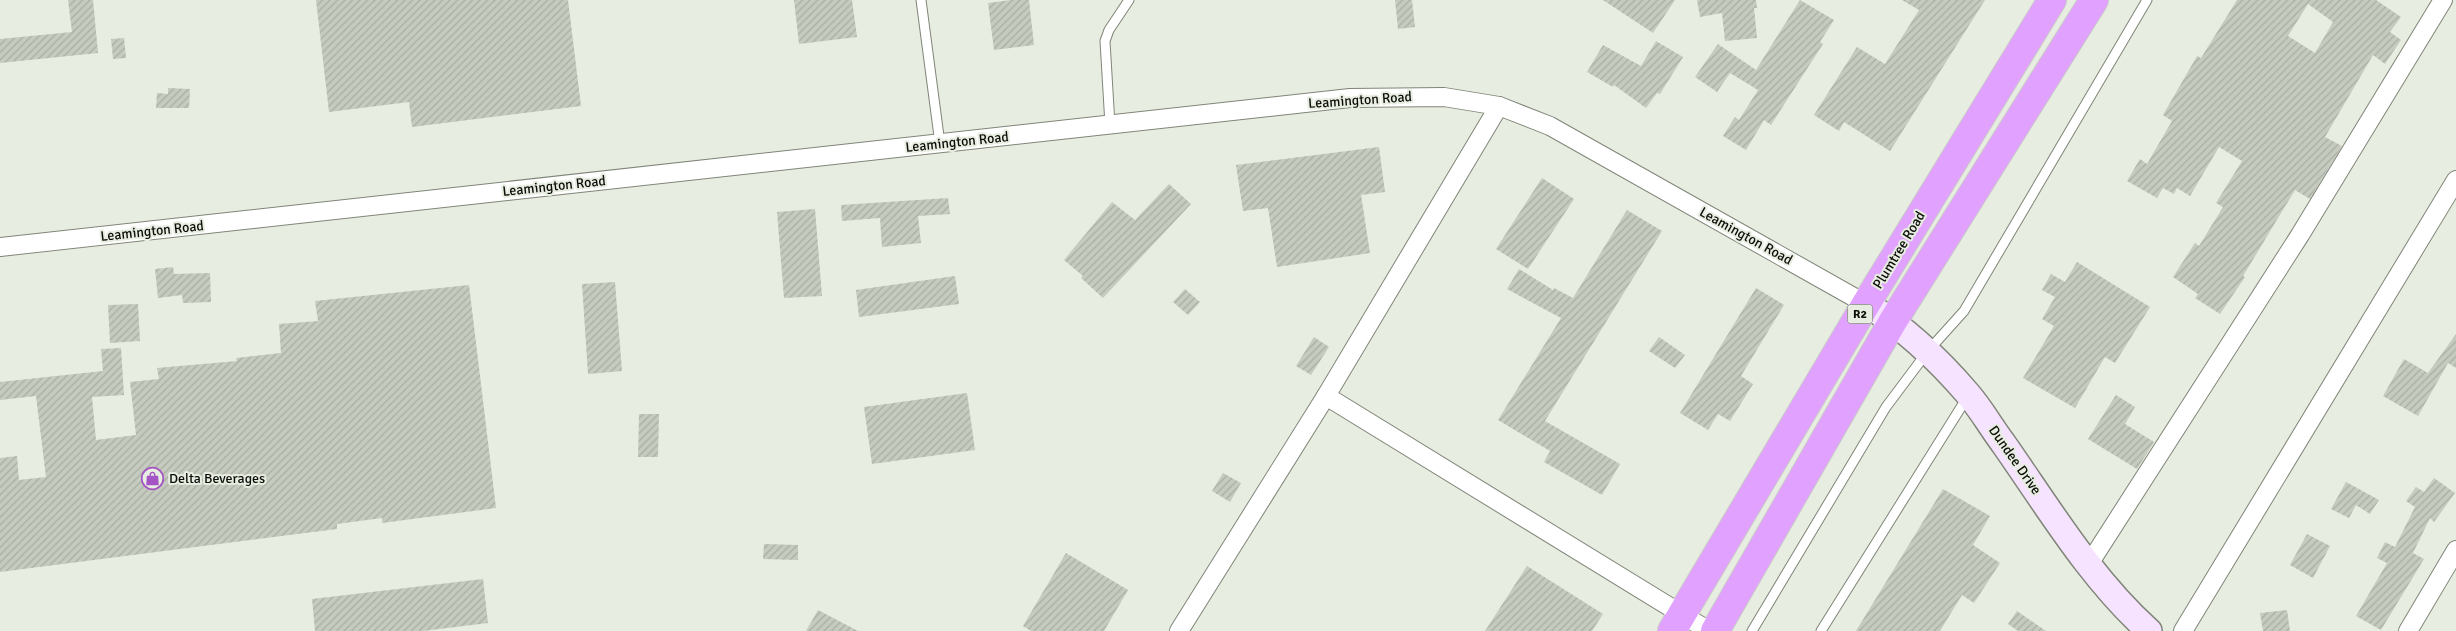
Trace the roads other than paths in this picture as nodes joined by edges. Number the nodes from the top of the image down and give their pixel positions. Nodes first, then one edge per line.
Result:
1 (921, 0) edge
2 (1129, 0) edge
3 (2052, 0) edge
4 (2094, 0) edge
5 (2146, 0) edge
6 (2443, 0) edge
7 (1498, 106) junction
8 (1110, 125) junction
9 (940, 144) junction
10 (2456, 180) edge
11 (0, 247) edge
12 (1866, 304) junction
13 (1893, 321) junction
14 (1928, 351) junction
15 (1969, 395) junction
16 (1326, 396) junction
17 (2456, 550) edge
18 (2089, 564) junction
19 (1677, 623) edge
20 (1179, 631) edge
21 (1709, 631) edge
22 (1715, 631) edge
23 (1752, 631) edge
24 (1821, 631) edge
25 (2149, 631) edge
26 (2183, 631) edge
27 (2408, 631) edge

1 - 9 lane
2 - 8 lane
3 - 12 highway, Plumtree Road / R2
4 - 13 highway, R2
5 - 14 lane
6 - 18 street
7 - 8 street, Leamington Road
7 - 12 street, Leamington Road
7 - 16 street
8 - 9 street, Leamington Road
9 - 11 street, Leamington Road
10 - 26 street
12 - 13 street, Dundee Drive
12 - 19 highway, Plumtree Road / R2
13 - 14 street, Dundee Drive
13 - 22 highway, R2
14 - 15 street, Dundee Drive
14 - 23 lane
15 - 18 street, Dundee Drive
15 - 24 lane
16 - 19 street
16 - 20 street
17 - 27 street
18 - 25 street, Dundee Drive
19 - 21 street

